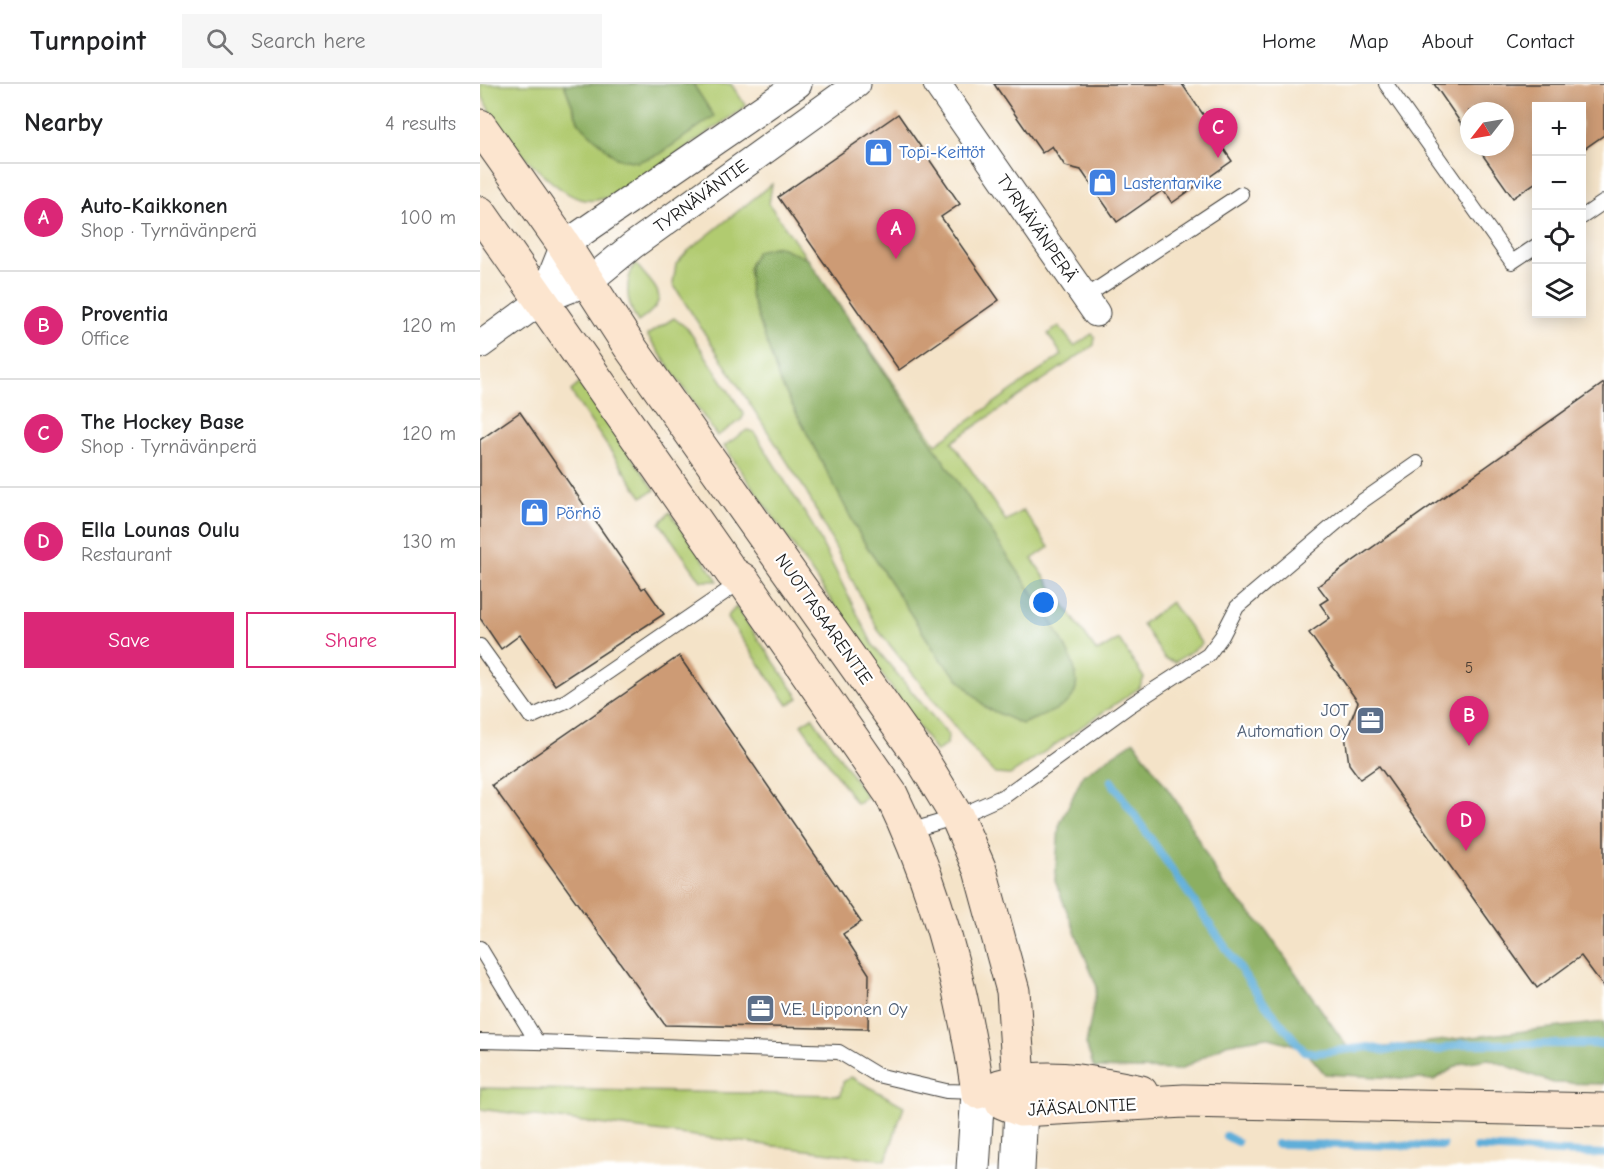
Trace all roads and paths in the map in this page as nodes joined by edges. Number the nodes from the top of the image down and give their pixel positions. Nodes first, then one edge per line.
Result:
1 (798, 84) edge
2 (857, 84) edge
3 (938, 84) edge
4 (1386, 84) edge
5 (480, 126) edge
6 (1241, 194) dead end
7 (1604, 202) edge
8 (480, 213) edge
9 (1586, 214) edge
10 (564, 245) junction
11 (1532, 249) edge
12 (588, 282) junction
13 (542, 300) junction
14 (1090, 305) joint
15 (480, 345) edge
16 (1417, 463) dead end
17 (743, 580) junction
18 (480, 646) edge
19 (957, 817) junction
20 (909, 831) junction
21 (480, 948) edge
22 (480, 1041) edge
23 (537, 1042) junction
24 (978, 1092) junction
25 (1021, 1095) junction
26 (1604, 1110) edge
27 (973, 1169) edge
28 (1018, 1169) edge

1 - 10 street, TYRNÄVÄNTIE
2 - 12 street, TYRNÄVÄNTIE
3 - 14 street, TYRNÄVÄNPERÄ
4 - 11 lane
5 - 10 main road, NUOTTASAARENTIE
6 - 14 lane
7 - 9 lane
8 - 13 main road
10 - 12 main road, NUOTTASAARENTIE
10 - 13 street
12 - 13 street, TYRNÄVÄNTIE
12 - 19 main road, NUOTTASAARENTIE
13 - 15 street, TYRNÄVÄNTIE
13 - 17 main road
16 - 19 lane
17 - 18 lane
17 - 20 main road
19 - 20 lane
19 - 25 main road, NUOTTASAARENTIE
20 - 24 main road
21 - 23 lane
22 - 23 lane
23 - 24 lane
24 - 25 main road, JÄÄSALONTIE
24 - 27 street
25 - 26 main road, JÄÄSALONTIE
25 - 28 street, NUOTTASAARENTIE

